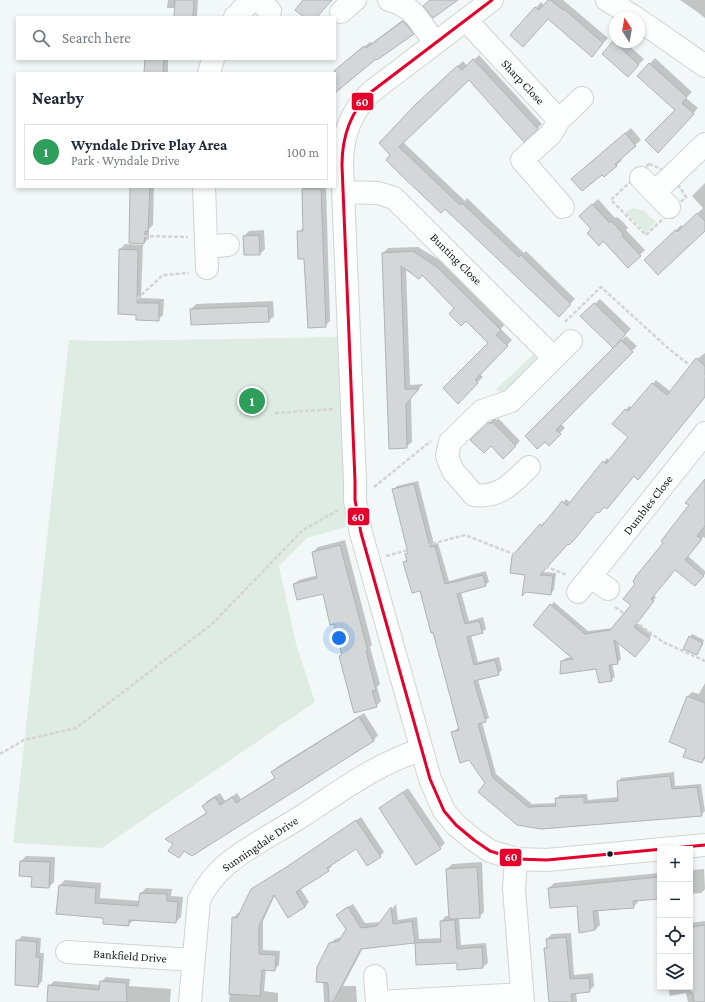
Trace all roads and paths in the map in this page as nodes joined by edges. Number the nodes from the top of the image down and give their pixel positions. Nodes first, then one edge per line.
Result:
1 (252, 0) edge
2 (388, 0) edge
3 (492, 0) edge
4 (607, 0) edge
5 (626, 12) edge
6 (236, 16) edge
7 (466, 20) junction
8 (645, 24) edge
9 (435, 43) junction
10 (213, 60) edge
11 (705, 66) edge
12 (209, 72) edge
13 (582, 98) dead end
14 (559, 120) junction
15 (339, 140) edge
16 (705, 144) edge
17 (204, 188) edge
18 (344, 192) junction
19 (655, 192) dead end
20 (563, 207) dead end
21 (144, 236) dead end
22 (206, 242) junction
23 (228, 245) dead end
24 (207, 268) joint
25 (137, 299) dead end
26 (571, 341) dead end
27 (548, 351) junction
28 (705, 378) edge
29 (352, 408) junction
30 (275, 413) dead end
31 (705, 433) edge
32 (435, 437) dead end
33 (529, 467) dead end
34 (356, 500) junction
35 (369, 561) junction
36 (591, 585) junction
37 (705, 661) edge
38 (421, 750) junction
39 (0, 754) edge
40 (705, 844) edge
41 (516, 859) junction
42 (67, 951) dead end
43 (193, 960) junction
44 (375, 976) dead end
45 (522, 998) edge
46 (190, 1002) edge

1 - 6 street
2 - 9 street
3 - 7 street
4 - 5 street
7 - 9 street
7 - 14 street, Sharp Close
8 - 11 street
9 - 15 street
10 - 12 street
13 - 14 street
14 - 20 street
15 - 18 street
16 - 19 street
17 - 22 street
18 - 27 street, Bunting Close
18 - 29 street
21 - 22 path
22 - 23 street
22 - 24 street
24 - 25 path
26 - 27 street
27 - 28 path
27 - 33 street
29 - 30 path
29 - 34 street
31 - 36 street, Dumbles Close
32 - 34 path
34 - 35 street
34 - 39 path
35 - 36 path
35 - 38 street
36 - 37 path
38 - 41 street
38 - 43 street, Sunningdale Drive
40 - 41 street
41 - 45 street
42 - 43 street, Bankfield Drive
43 - 46 street, Sunningdale Drive
44 - 45 street

